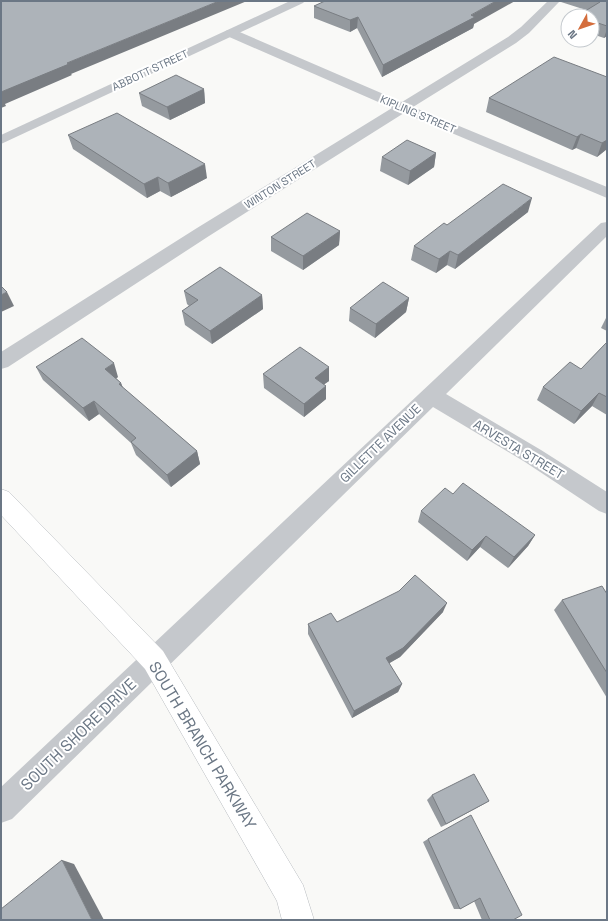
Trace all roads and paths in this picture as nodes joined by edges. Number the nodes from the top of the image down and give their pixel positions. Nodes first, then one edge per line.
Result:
1 (299, 1) edge
2 (554, 1) edge
3 (230, 33) junction
4 (403, 108) junction
5 (1, 140) edge
6 (607, 193) edge
7 (607, 226) edge
8 (1, 362) edge
9 (430, 395) junction
10 (1, 499) edge
11 (607, 504) edge
12 (154, 660) junction
13 (1, 808) edge
14 (298, 920) edge

1 - 3 street, ABBOTT STREET
2 - 4 street, WINTON STREET
3 - 4 street, KIPLING STREET
3 - 5 street, ABBOTT STREET
4 - 6 street, KIPLING STREET
4 - 8 street, WINTON STREET
7 - 9 street, GILLETTE AVENUE
9 - 11 street, ARVESTA STREET
9 - 12 street, GILLETTE AVENUE
10 - 12 main road, SOUTH BRANCH PARKWAY
12 - 13 street, SOUTH SHORE DRIVE
12 - 14 main road, SOUTH BRANCH PARKWAY

